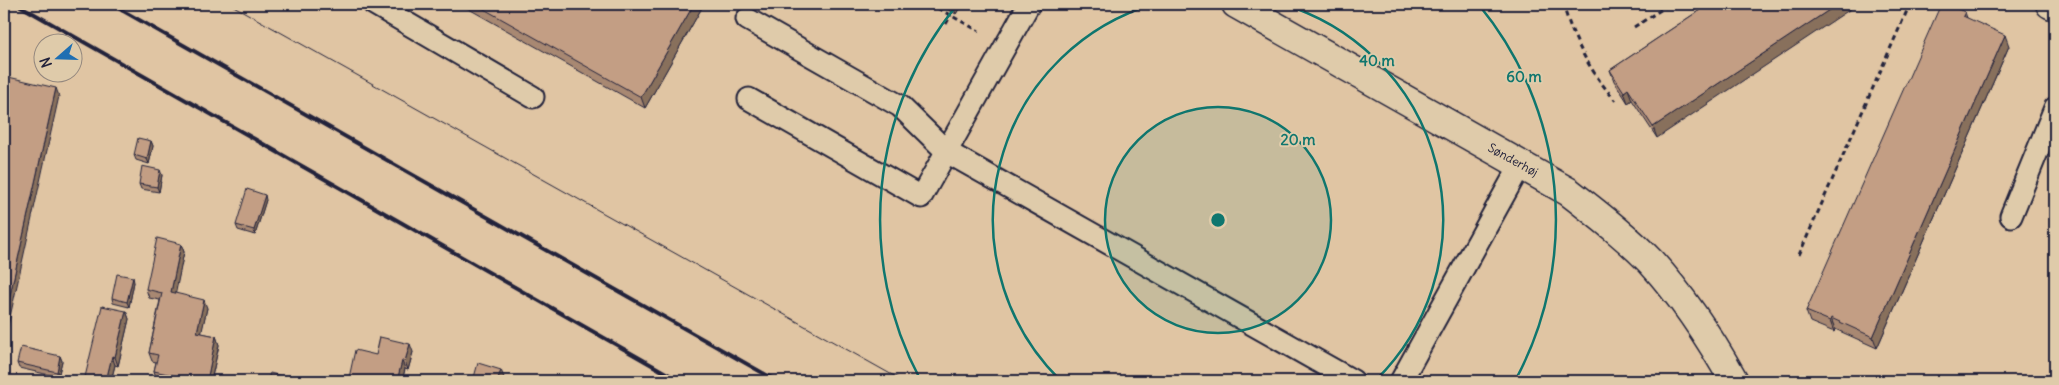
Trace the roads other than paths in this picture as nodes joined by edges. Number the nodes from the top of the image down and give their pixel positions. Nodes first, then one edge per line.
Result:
1 (374, 4) edge
2 (1030, 4) edge
3 (1236, 4) edge
4 (2050, 4) edge
5 (2055, 6) edge
6 (747, 19) dead end
7 (533, 97) dead end
8 (749, 99) dead end
9 (2055, 108) edge
10 (946, 152) junction
11 (1522, 164) junction
12 (2011, 216) dead end
13 (1353, 381) edge
14 (1400, 381) edge
15 (1734, 381) edge

1 - 7 lane
2 - 10 lane
3 - 11 street, Sønderhøj
4 - 5 street
6 - 10 lane
8 - 10 lane
9 - 12 lane
10 - 13 lane
11 - 14 lane
11 - 15 street, Sønderhøj

